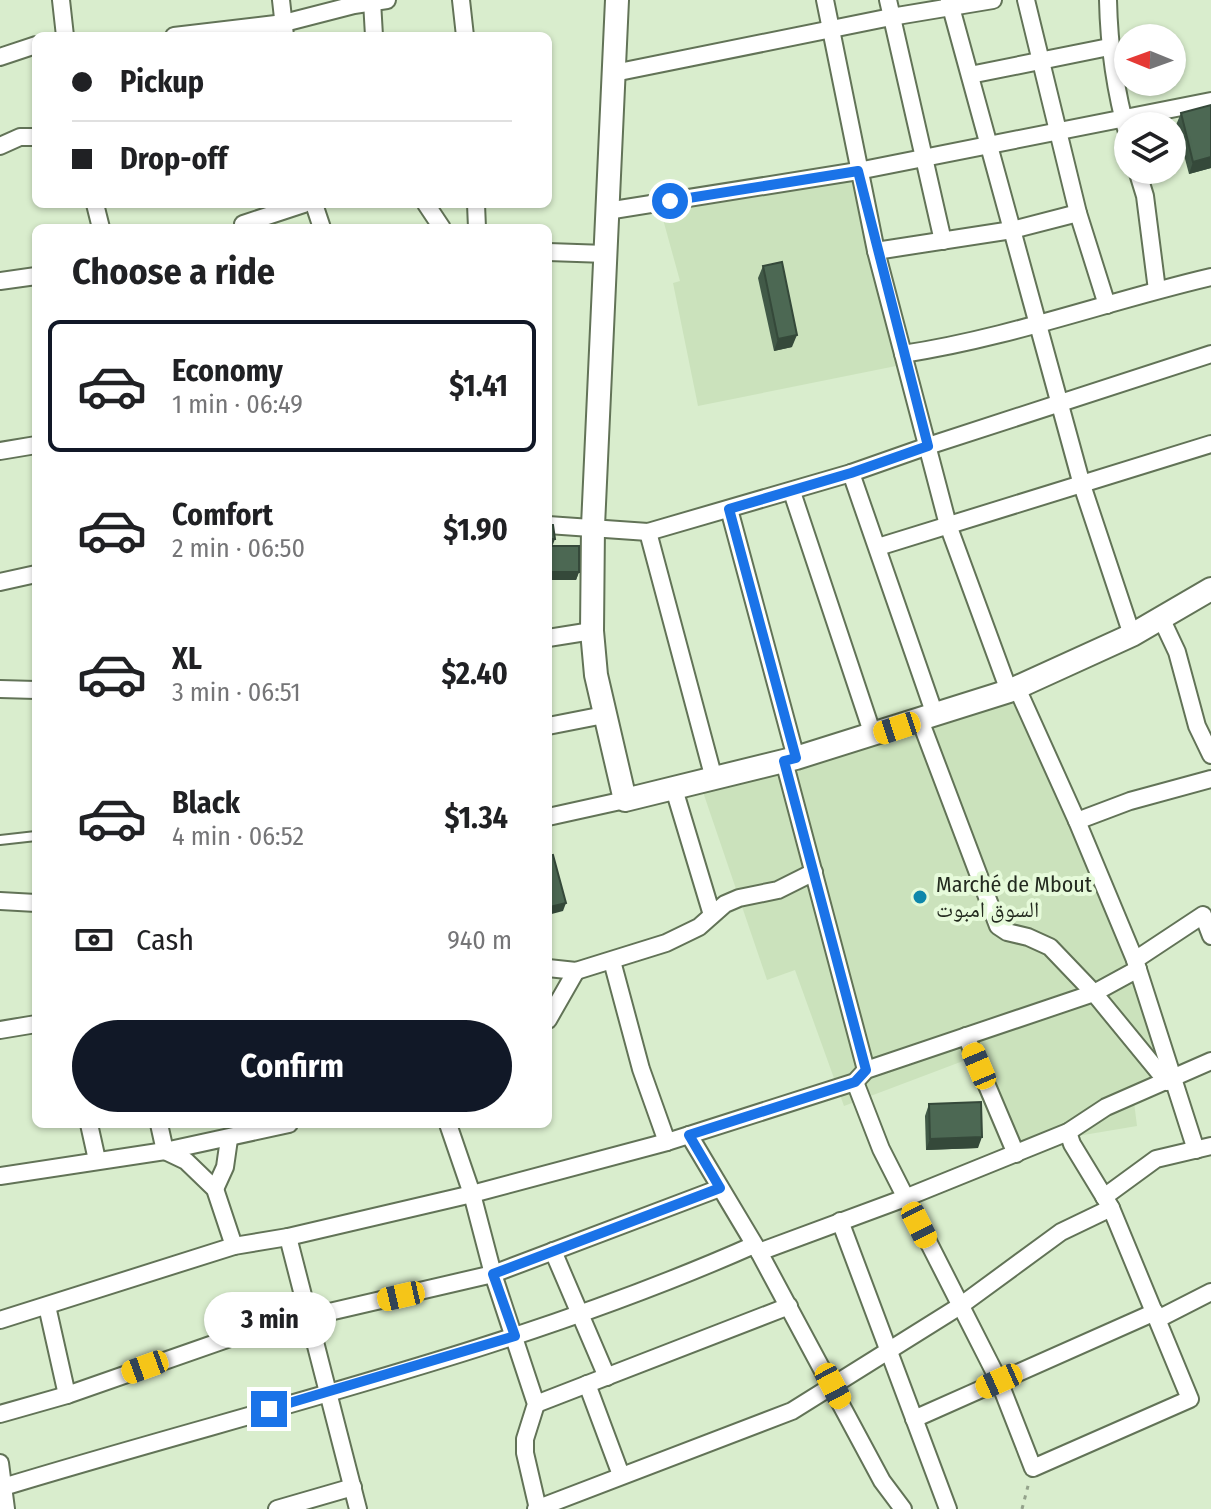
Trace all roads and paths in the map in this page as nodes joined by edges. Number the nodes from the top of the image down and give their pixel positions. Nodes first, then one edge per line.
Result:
1 (61, 0) edge
2 (281, 0) edge
3 (461, 0) edge
4 (617, 0) edge
5 (825, 0) edge
6 (993, 0) edge
7 (1026, 0) edge
8 (1108, 0) edge
9 (380, 1) edge
10 (950, 4) edge
11 (890, 8) edge
12 (830, 29) junction
13 (285, 30) edge
14 (65, 32) edge
15 (248, 32) edge
16 (375, 32) edge
17 (465, 32) edge
18 (32, 46) edge
19 (1109, 47) junction
20 (0, 57) edge
21 (1040, 61) junction
22 (614, 73) junction
23 (970, 75) junction
24 (1211, 101) edge
25 (1122, 112) edge
26 (1154, 112) edge
27 (1114, 120) edge
28 (1058, 132) junction
29 (32, 137) edge
30 (988, 145) junction
31 (0, 146) edge
32 (924, 157) junction
33 (858, 171) junction
34 (1141, 184) edge
35 (292, 208) edge
36 (607, 211) junction
37 (1078, 213) junction
38 (243, 224) edge
39 (1012, 230) junction
40 (943, 241) junction
41 (876, 251) junction
42 (552, 252) edge
43 (606, 254) junction
44 (32, 277) edge
45 (1211, 277) edge
46 (0, 281) edge
47 (1157, 290) junction
48 (1107, 305) junction
49 (1039, 326) junction
50 (903, 354) junction
51 (1211, 354) edge
52 (1060, 403) junction
53 (1211, 444) edge
54 (32, 446) edge
55 (928, 446) junction
56 (0, 451) edge
57 (851, 473) junction
58 (1082, 485) junction
59 (792, 492) junction
60 (729, 509) junction
61 (552, 525) edge
62 (948, 525) junction
63 (593, 526) junction
64 (648, 532) junction
65 (878, 547) junction
66 (32, 574) edge
67 (1, 577) edge
68 (1211, 589) edge
69 (1161, 618) junction
70 (592, 631) junction
71 (1132, 635) junction
72 (552, 637) edge
73 (0, 689) edge
74 (1013, 689) junction
75 (32, 690) edge
76 (604, 715) junction
77 (928, 718) junction
78 (552, 725) edge
79 (873, 735) junction
80 (1211, 755) edge
81 (790, 760) junction
82 (714, 779) junction
83 (1211, 779) edge
84 (674, 789) junction
85 (625, 800) junction
86 (552, 816) edge
87 (1077, 821) junction
88 (32, 836) edge
89 (0, 840) edge
90 (814, 872) junction
91 (0, 901) edge
92 (32, 903) edge
93 (712, 915) junction
94 (1211, 936) edge
95 (612, 961) junction
96 (1136, 965) junction
97 (552, 968) edge
98 (576, 971) junction
99 (1094, 993) junction
100 (552, 1013) edge
101 (32, 1025) edge
102 (0, 1030) edge
103 (966, 1036) junction
104 (1211, 1061) edge
105 (861, 1076) junction
106 (1171, 1080) junction
107 (90, 1128) edge
108 (160, 1128) edge
109 (266, 1128) edge
110 (449, 1128) edge
111 (1068, 1132) junction
112 (237, 1133) edge
113 (689, 1135) junction
114 (667, 1142) junction
115 (165, 1151) junction
116 (1206, 1151) edge
117 (1016, 1154) junction
118 (97, 1160) junction
119 (0, 1176) edge
120 (720, 1188) junction
121 (215, 1189) junction
122 (472, 1194) junction
123 (905, 1198) junction
124 (1108, 1202) junction
125 (840, 1221) junction
126 (288, 1237) junction
127 (234, 1246) junction
128 (757, 1249) junction
129 (553, 1251) junction
130 (493, 1274) junction
131 (1211, 1292) edge
132 (47, 1306) junction
133 (789, 1306) junction
134 (960, 1306) junction
135 (580, 1313) junction
136 (1157, 1316) junction
137 (308, 1317) junction
138 (0, 1320) edge
139 (515, 1336) junction
140 (889, 1353) junction
141 (607, 1377) junction
142 (999, 1381) junction
143 (587, 1384) junction
144 (833, 1386) junction
145 (328, 1392) junction
146 (67, 1395) junction
147 (536, 1404) junction
148 (0, 1414) edge
149 (914, 1419) junction
150 (0, 1463) edge
151 (1033, 1468) junction
152 (621, 1475) junction
153 (2, 1487) edge
154 (353, 1487) junction
155 (6, 1509) edge
156 (277, 1509) edge
157 (358, 1509) edge
158 (537, 1509) edge
159 (903, 1509) edge
160 (948, 1509) edge
161 (1022, 1509) edge

1 - 14 street
2 - 13 street
3 - 17 street
4 - 22 main road
5 - 12 street
6 - 10 street
7 - 21 street
8 - 19 street
9 - 13 street
9 - 16 street
10 - 11 street
10 - 23 street
11 - 12 street
11 - 32 street
12 - 22 street
12 - 33 street
13 - 15 street
18 - 20 street
19 - 21 street
19 - 25 street
21 - 23 street
21 - 28 street
22 - 36 main road
23 - 30 street
24 - 26 street
27 - 28 street
28 - 30 street
28 - 37 street
29 - 31 street
30 - 32 street
30 - 39 street
32 - 33 street
32 - 40 street
33 - 36 street
33 - 41 street
34 - 47 street
35 - 38 street
36 - 43 main road
37 - 39 street
37 - 48 street
39 - 40 street
39 - 49 street
40 - 41 street
41 - 50 street
42 - 43 street
43 - 63 main road
44 - 46 street
45 - 47 street
47 - 48 street
48 - 49 street
49 - 50 street
49 - 52 street
50 - 55 street
51 - 52 street
52 - 55 street
52 - 58 street
53 - 58 street
54 - 56 street
55 - 57 street
55 - 62 street
57 - 59 street
57 - 65 street
58 - 62 street
58 - 71 street
59 - 60 street
59 - 79 street
60 - 64 street
60 - 81 street
61 - 63 street
62 - 65 street
62 - 74 street
63 - 64 street
63 - 70 main road
64 - 82 street
65 - 77 street
66 - 67 street
68 - 69 main road
69 - 71 main road
69 - 80 street
70 - 72 street
70 - 76 main road
71 - 74 main road
73 - 75 street
74 - 77 main road
74 - 87 street
76 - 78 street
76 - 85 main road
77 - 79 main road
77 - 99 street
79 - 81 main road
81 - 82 main road
81 - 90 street
82 - 84 main road
83 - 87 street
84 - 85 main road
84 - 93 street
85 - 86 street
87 - 96 street
88 - 89 lane
90 - 93 street
90 - 105 street
91 - 92 street
93 - 95 street
94 - 96 street
95 - 98 street
95 - 114 street
96 - 99 street
96 - 106 street
97 - 98 street
98 - 100 street
99 - 103 street
99 - 106 street
101 - 102 street
103 - 105 street
103 - 117 street
104 - 106 street
105 - 113 street
105 - 123 street
106 - 111 street
106 - 116 street
107 - 118 street
108 - 115 street
109 - 112 street
110 - 122 street
111 - 117 street
111 - 124 street
112 - 115 street
112 - 121 street
113 - 114 street
113 - 120 street
114 - 122 street
115 - 118 street
115 - 121 street
116 - 124 street
117 - 123 street
118 - 119 street
120 - 128 street
120 - 129 street
121 - 127 street
122 - 126 street
122 - 130 street
123 - 125 street
123 - 134 street
124 - 134 street
124 - 136 street
125 - 128 street
125 - 140 street
126 - 127 street
126 - 137 street
127 - 132 street
128 - 133 street
128 - 135 street
129 - 130 street
129 - 135 street
130 - 137 street
130 - 139 street
131 - 136 street
132 - 138 street
132 - 146 street
133 - 141 street
133 - 144 street
134 - 140 street
134 - 142 street
135 - 139 street
135 - 141 street
136 - 142 street
136 - 151 street
137 - 145 street
137 - 146 street
139 - 145 street
139 - 147 street
140 - 144 street
140 - 149 street
141 - 143 street
142 - 149 street
142 - 151 street
143 - 147 street
143 - 152 street
144 - 152 street
144 - 159 street
145 - 153 street
145 - 154 street
146 - 148 street
147 - 158 street
149 - 160 street
150 - 153 street
151 - 161 path
152 - 158 street
153 - 155 street
154 - 156 street
154 - 157 street

